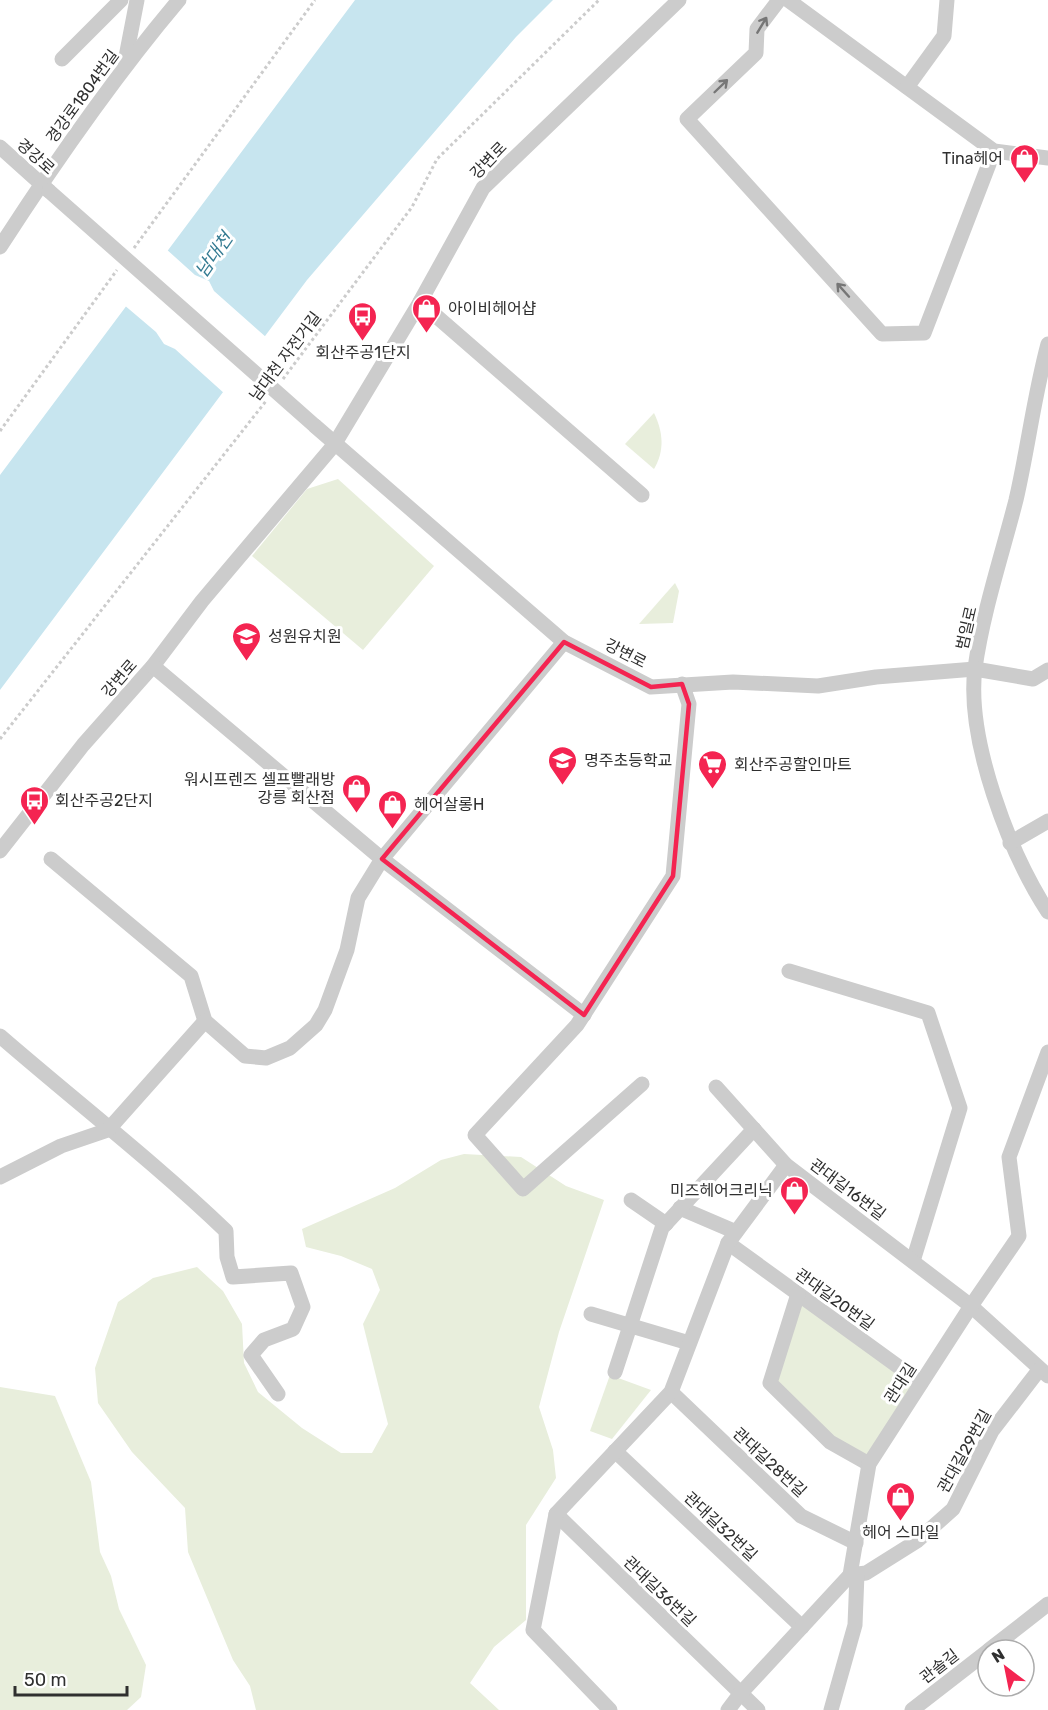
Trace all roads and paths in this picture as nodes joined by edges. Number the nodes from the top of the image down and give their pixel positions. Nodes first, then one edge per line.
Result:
1 (121, 0) edge
2 (137, 0) edge
3 (179, 0) edge
4 (315, 0) edge
5 (599, 0) edge
6 (679, 0) edge
7 (779, 0) edge
8 (788, 0) edge
9 (947, 0) edge
10 (62, 59) dead end
11 (124, 68) junction
12 (907, 87) junction
13 (0, 147) edge
14 (994, 151) junction
15 (1048, 158) edge
16 (44, 188) junction
17 (0, 247) edge
18 (130, 252) dead end
19 (124, 261) dead end
20 (420, 302) junction
21 (1048, 344) edge
22 (281, 382) dead end
23 (267, 400) dead end
24 (0, 431) edge
25 (334, 445) junction
26 (642, 495) dead end
27 (564, 642) junction
28 (153, 666) junction
29 (975, 669) junction
30 (1048, 670) edge
31 (682, 684) junction
32 (0, 739) edge
33 (1048, 821) edge
34 (1010, 843) junction
35 (0, 851) edge
36 (51, 859) dead end
37 (382, 859) junction
38 (1048, 912) edge
39 (789, 971) dead end
40 (584, 1015) junction
41 (205, 1021) junction
42 (0, 1036) edge
43 (1048, 1052) edge
44 (642, 1084) dead end
45 (716, 1087) dead end
46 (754, 1129) junction
47 (108, 1130) junction
48 (786, 1165) junction
49 (0, 1177) edge
50 (631, 1200) dead end
51 (680, 1209) junction
52 (666, 1224) junction
53 (732, 1238) junction
54 (913, 1261) junction
55 (798, 1294) junction
56 (971, 1306) junction
57 (591, 1314) dead end
58 (630, 1327) junction
59 (689, 1343) junction
60 (615, 1372) dead end
61 (1044, 1373) edge
62 (921, 1383) junction
63 (671, 1392) junction
64 (278, 1394) dead end
65 (615, 1451) junction
66 (869, 1464) junction
67 (556, 1514) junction
68 (856, 1543) junction
69 (854, 1574) junction
70 (1048, 1604) edge
71 (802, 1627) junction
72 (1004, 1638) edge
73 (976, 1659) edge
74 (740, 1694) junction
75 (610, 1710) edge
76 (728, 1710) edge
77 (758, 1710) edge
78 (831, 1710) edge
79 (912, 1710) edge

1 - 10 street
2 - 11 street
3 - 11 street, 경강로1804번길
4 - 18 path
5 - 22 path, 남대천 자전거길
6 - 20 street, 강변로
14 -> 7 street
8 - 12 street
9 - 12 street
11 - 16 street, 경강로1804번길
12 - 14 street
13 - 16 street, 경강로
14 - 15 street
16 - 17 street, 경강로1804번길
16 - 25 street, 강변로, bridge
19 - 24 path
20 - 25 street, 강변로
20 - 26 street
21 - 29 street, 범일로
23 - 32 path, 남대천 자전거길
25 - 27 street, 강변로
25 - 28 street, 강변로
27 - 31 street, 강변로
27 - 37 street
28 - 35 street, 강변로
28 - 37 street
29 - 30 street, 강변로
29 - 31 street, 강변로
29 - 34 street, 범일로
31 - 40 street
33 - 34 street
34 - 38 street, 범일로
36 - 41 street
37 - 40 street
37 - 41 street
39 - 54 street
40 - 44 street
41 - 47 street
42 - 47 street
43 - 56 street, 관대길
45 - 46 street, 관대길16번길
46 - 48 street, 관대길16번길
46 - 51 street
47 - 49 street
47 - 64 street
48 - 53 street
48 - 54 street, 관대길16번길
50 - 52 street
51 - 52 street
51 - 53 street, 관대길20번길
52 - 58 street
53 - 55 street, 관대길20번길
53 - 59 street
54 - 56 street, 관대길16번길
55 - 62 street, 관대길20번길
55 - 66 street
56 - 61 street, 관대길16번길
56 - 62 street, 관대길
57 - 58 street
58 - 59 street
58 - 60 street
59 - 63 street
61 - 69 street, 관대길29번길
62 - 66 street, 관대길
63 - 65 street
63 - 68 street, 관대길28번길
65 - 67 street
65 - 71 street, 관대길32번길
66 - 68 street, 관대길
67 - 74 street, 관대길36번길
67 - 75 street
68 - 69 street, 관대길
69 - 71 street
69 - 78 street, 관대길
70 - 72 street, 관솔길
71 - 74 street
73 - 79 street, 관솔길
74 - 76 street
74 - 77 street

